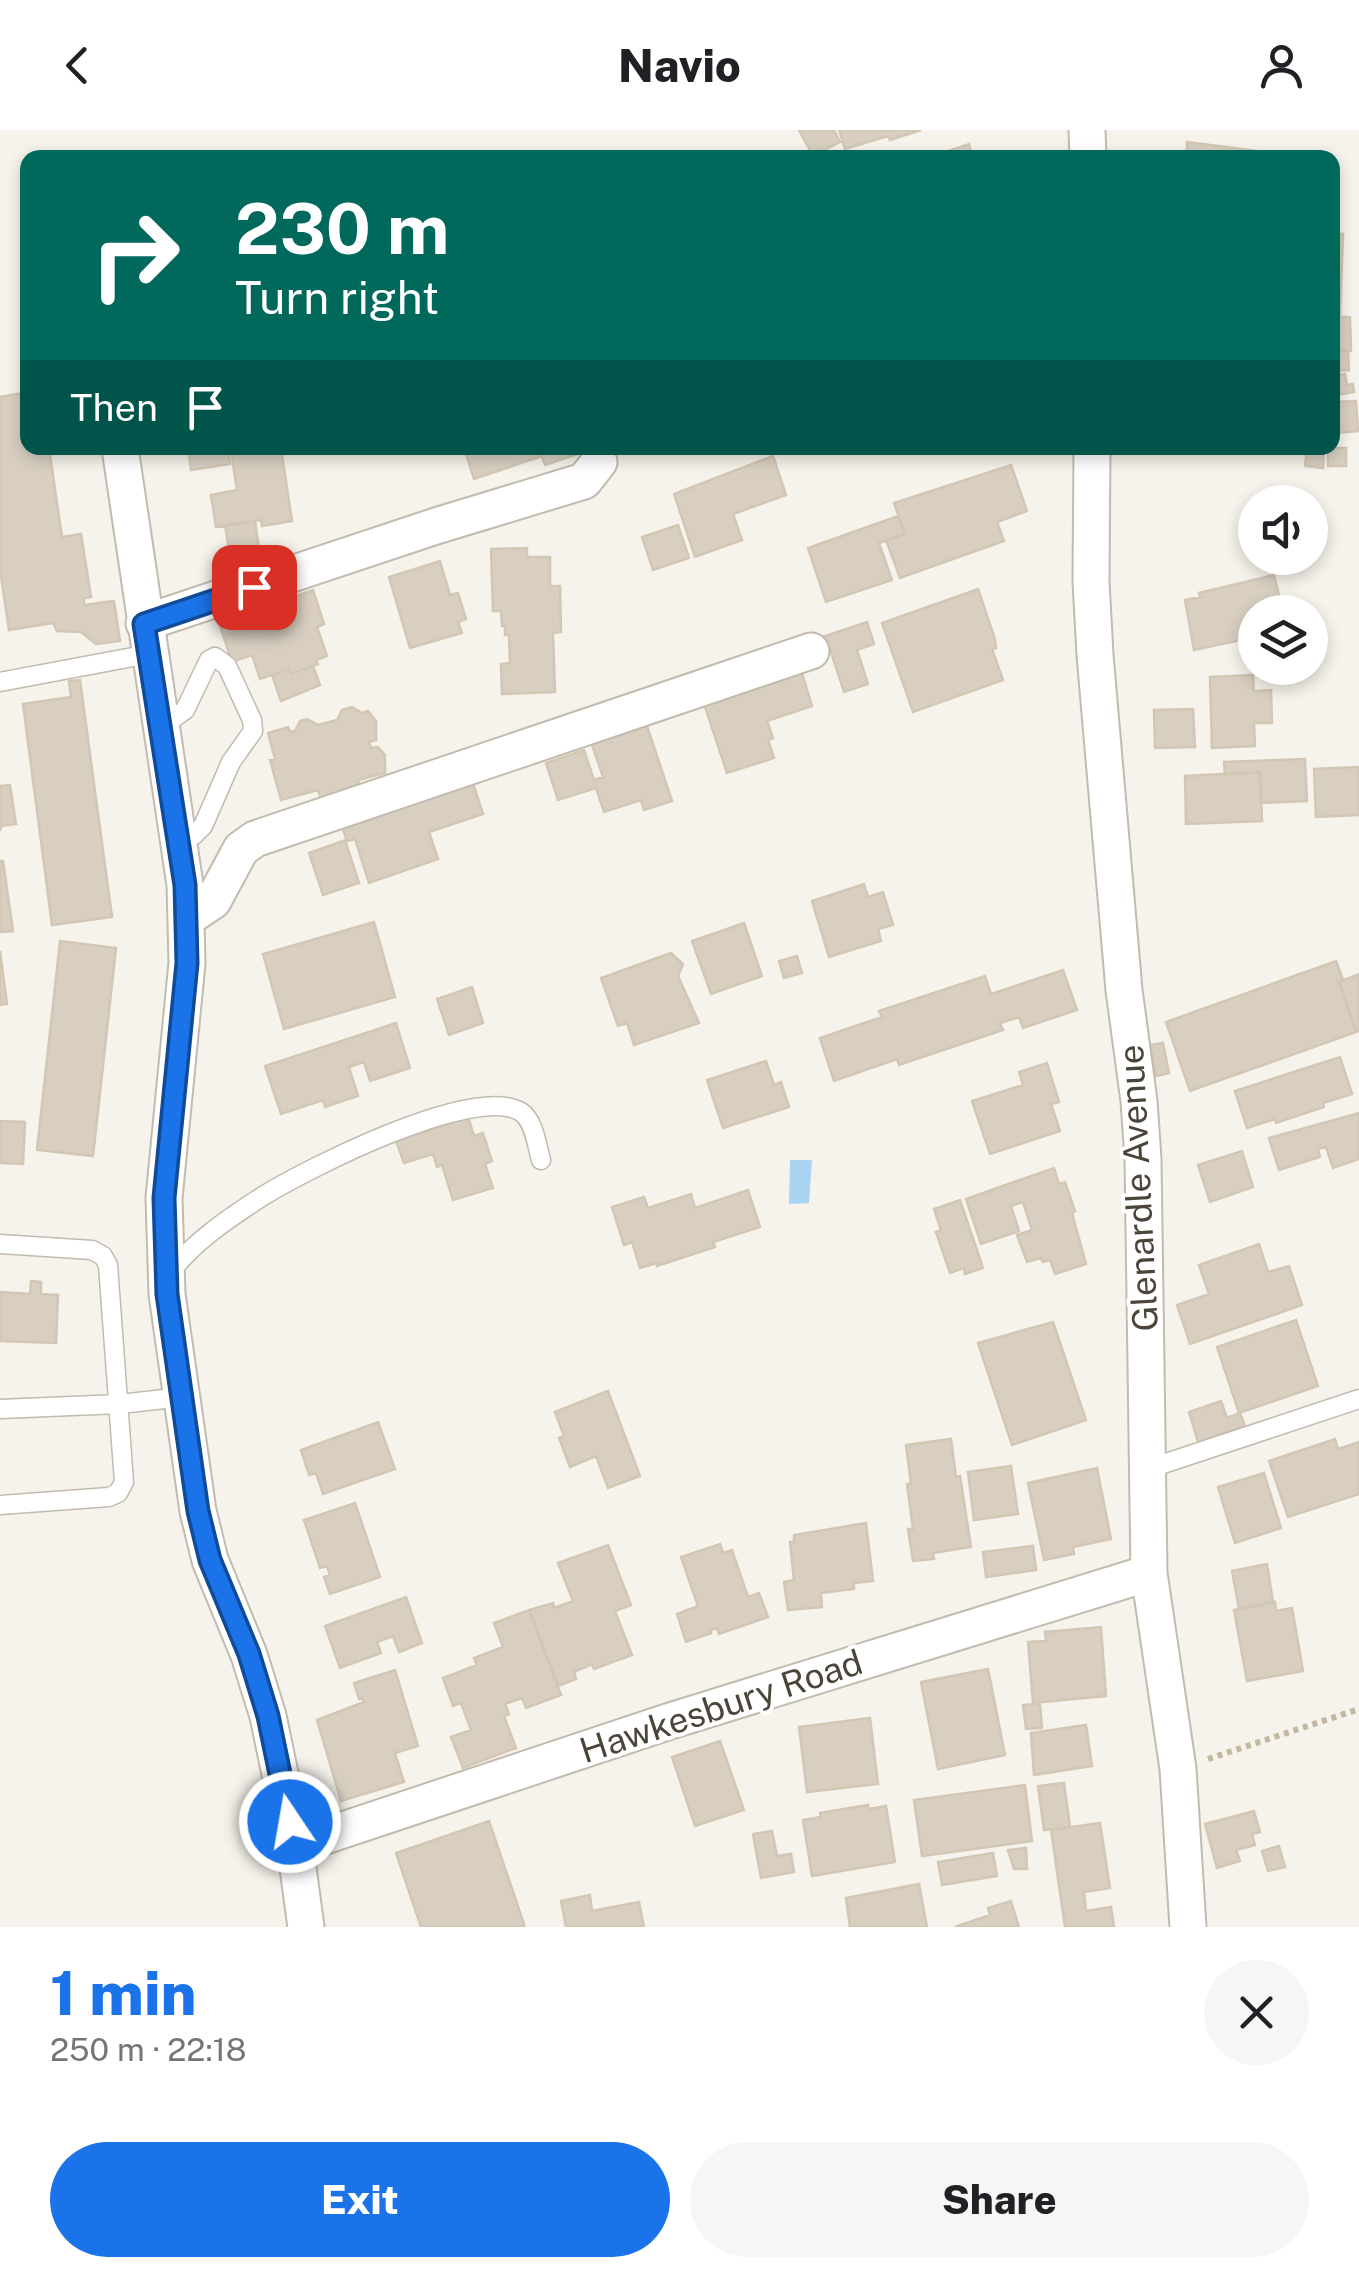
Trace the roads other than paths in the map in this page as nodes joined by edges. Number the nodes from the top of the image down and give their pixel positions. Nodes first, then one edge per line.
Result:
1 (121, 455) edge
2 (1092, 455) edge
3 (599, 462) dead end
4 (147, 639) junction
5 (811, 651) dead end
6 (0, 682) edge
7 (160, 728) junction
8 (178, 842) junction
9 (186, 919) junction
10 (541, 1160) dead end
11 (0, 1244) edge
12 (166, 1278) junction
13 (182, 1397) junction
14 (1359, 1400) edge
15 (120, 1404) junction
16 (0, 1408) edge
17 (1148, 1469) junction
18 (0, 1505) edge
19 (1149, 1573) junction
20 (294, 1846) junction
21 (306, 1927) edge
22 (1188, 1927) edge

1 - 4 street
2 - 17 street, Glenardle Avenue
3 - 4 street
4 - 6 lane
4 - 7 street
5 - 9 street
7 - 8 street
7 - 8 lane
8 - 9 street
9 - 12 street
10 - 12 lane
11 - 15 lane
12 - 13 street
13 - 15 lane
13 - 20 street
14 - 17 lane
15 - 16 lane
15 - 18 lane
17 - 19 street, Glenardle Avenue
19 - 20 street, Hawkesbury Road
19 - 22 street, Glenardle Avenue
20 - 21 street

